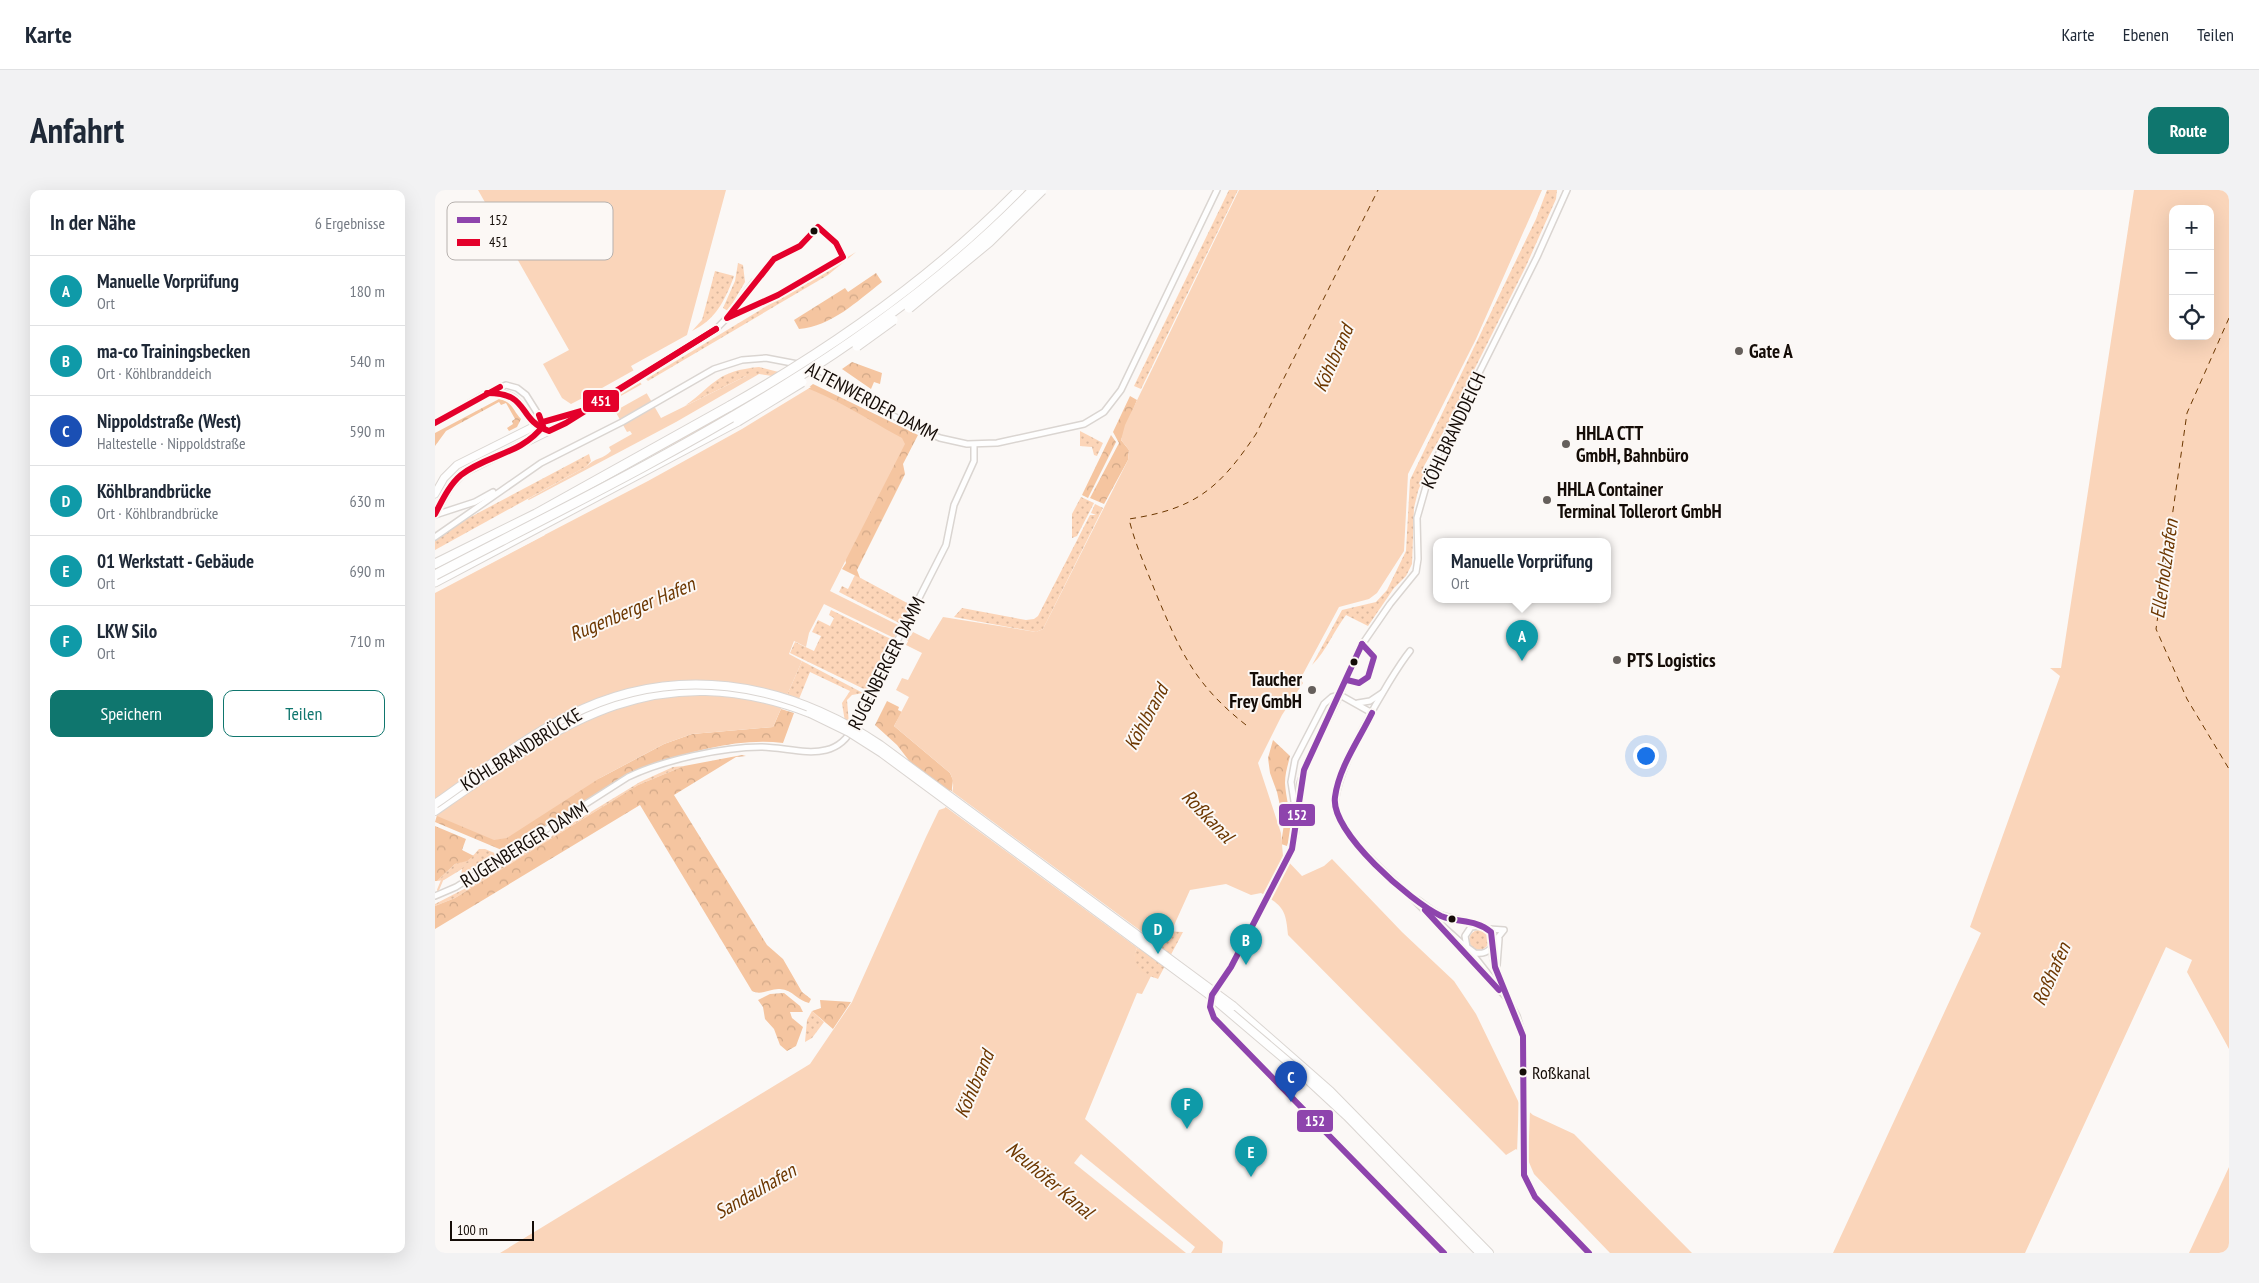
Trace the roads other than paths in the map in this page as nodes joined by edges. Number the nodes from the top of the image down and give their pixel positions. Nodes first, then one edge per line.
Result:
1 (1019, 190) edge
2 (1033, 190) edge
3 (1042, 190) edge
4 (1217, 190) edge
5 (1567, 190) edge
6 (754, 282) dead end
7 (487, 393) junction
8 (585, 410) junction
9 (526, 413) junction
10 (435, 423) edge
11 (542, 426) junction
12 (527, 429) junction
13 (974, 445) junction
14 (507, 485) junction
15 (435, 494) edge
16 (437, 514) edge
17 (435, 537) edge
18 (435, 564) edge
19 (435, 575) edge
20 (435, 582) edge
21 (1410, 651) dead end
22 (1383, 692) junction
23 (1340, 695) junction
24 (1355, 702) junction
25 (1372, 713) junction
26 (435, 804) edge
27 (435, 811) edge
28 (1297, 822) junction
29 (1407, 892) junction
30 (435, 896) edge
31 (1432, 918) junction
32 (1482, 926) junction
33 (1489, 929) junction
34 (1499, 938) junction
35 (1492, 946) junction
36 (1469, 950) junction
37 (1496, 970) junction
38 (1497, 987) junction
39 (1507, 998) junction
40 (1443, 1253) edge
41 (1480, 1253) edge
42 (1489, 1253) edge
43 (1589, 1253) edge

1 - 18 highway, bridge
2 - 19 highway, bridge
3 - 20 highway, bridge
4 - 13 street, ALTENWERDER DAMM
5 - 23 street, KÖHLBRANDDEICH
6 - 8 street
7 - 9 street
7 - 10 street
7 - 11 street
8 - 11 street
8 - 11 street
9 - 11 street
9 - 12 street
11 - 12 street
11 - 16 street, ALTENWERDER DAMM
12 - 15 street
13 - 14 street, ALTENWERDER DAMM
13 - 30 street, RUGENBERGER DAMM
14 - 16 street, ALTENWERDER DAMM
14 - 17 street, ALTENWERDER DAMM
21 - 22 street
22 - 24 street
22 - 25 street
23 - 24 street
23 - 28 street, KÖHLBRANDDEICH
23 - 28 street, KÖHLBRANDDEICH
24 - 25 street
25 - 29 street
26 - 42 main road, KÖHLBRANDBRÜCKE, bridge
27 - 41 main road, KÖHLBRANDBRÜCKE, bridge
28 - 40 street, KÖHLBRANDDEICH
29 - 31 street
29 - 32 street
31 - 36 street
31 - 38 street
32 - 33 street
32 - 36 street
33 - 34 street
33 - 35 street
34 - 35 street
34 - 37 street
35 - 36 street
35 - 37 street
36 - 38 street
37 - 39 street
38 - 39 street
39 - 43 street

